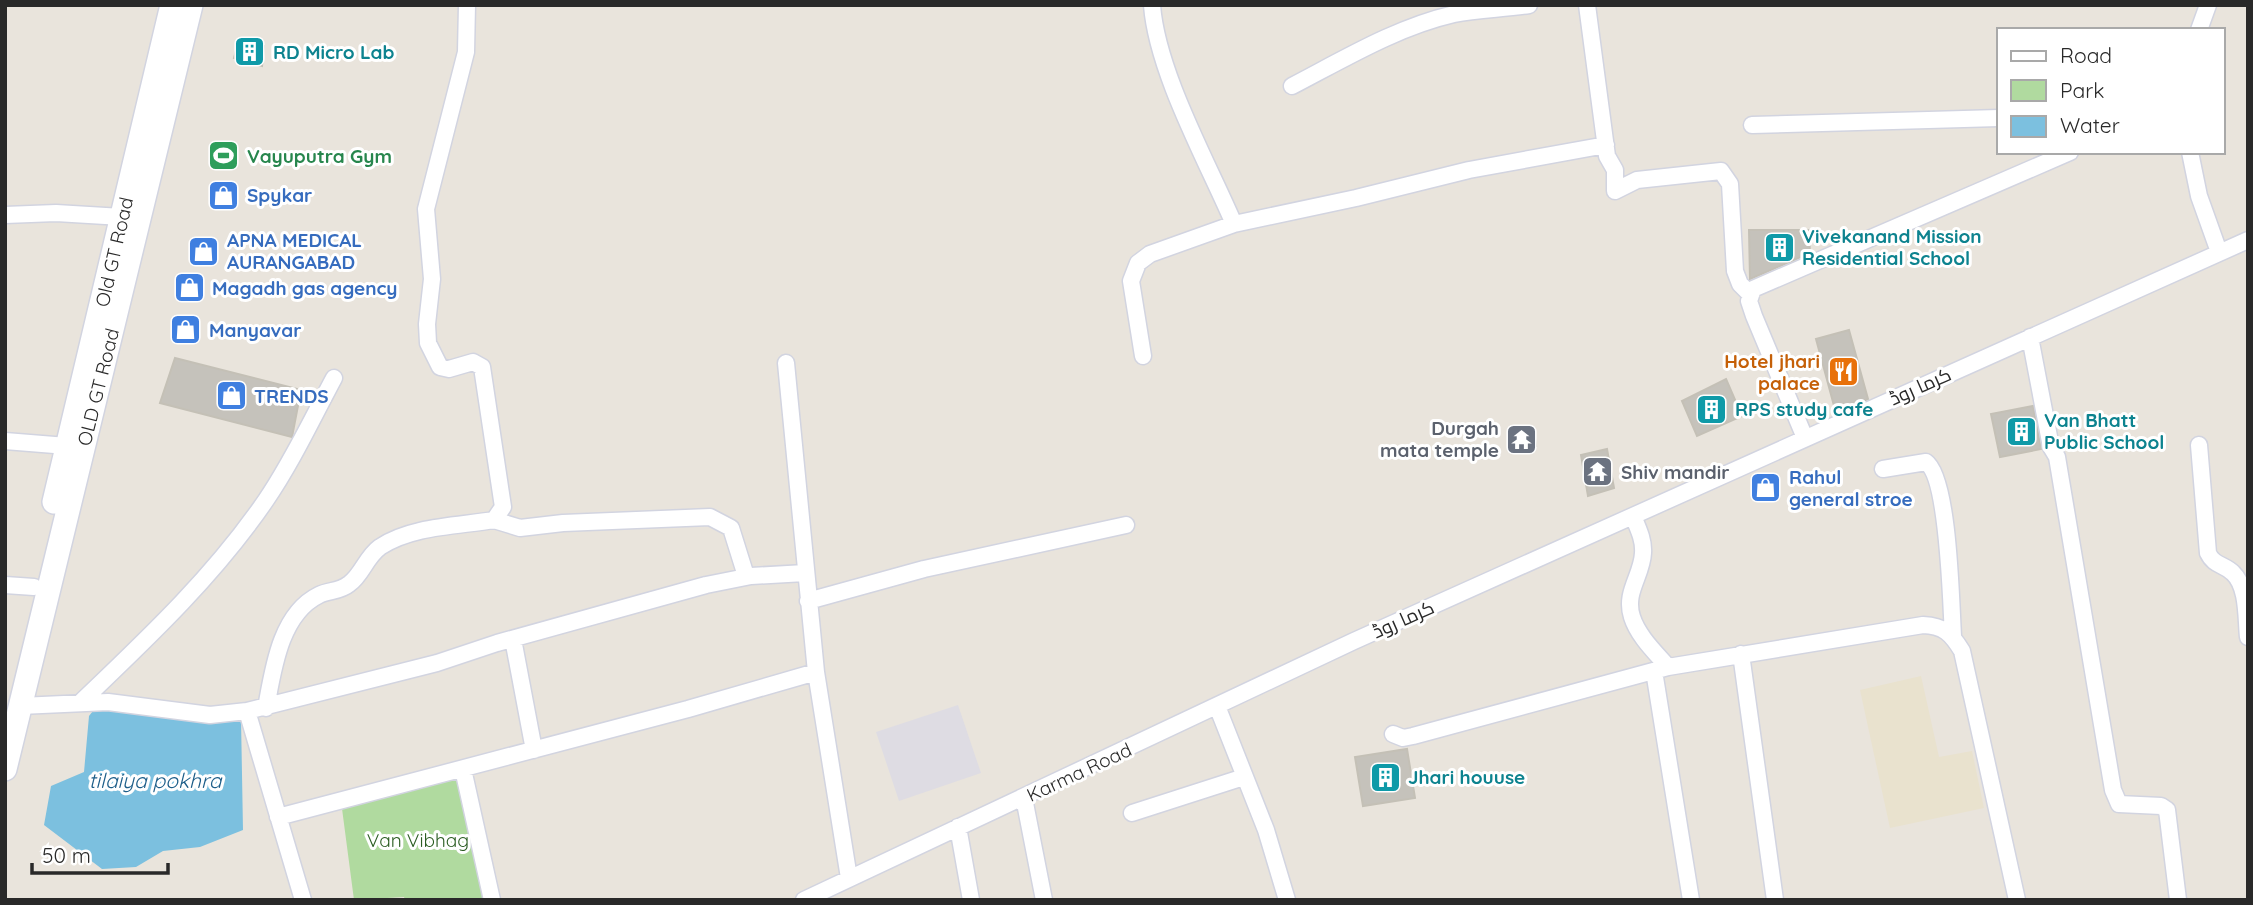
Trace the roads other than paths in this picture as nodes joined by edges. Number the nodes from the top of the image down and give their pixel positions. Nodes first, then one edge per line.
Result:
1 (172, 5) edge
2 (191, 5) edge
3 (467, 5) edge
4 (1152, 5) edge
5 (1529, 5) edge
6 (1587, 5) edge
7 (2208, 5) edge
8 (2200, 28) edge
9 (1292, 86) dead end
10 (1997, 118) edge
11 (1752, 125) dead end
12 (1606, 145) junction
13 (2065, 154) edge
14 (2190, 154) edge
15 (5, 215) edge
16 (122, 217) junction
17 (1234, 224) junction
18 (2248, 240) edge
19 (2219, 252) junction
20 (1750, 294) junction
21 (2029, 337) junction
22 (1143, 356) dead end
23 (786, 363) dead end
24 (334, 378) dead end
25 (1805, 438) junction
26 (5, 440) edge
27 (68, 446) junction
28 (2199, 446) dead end
29 (1883, 469) dead end
30 (1633, 516) junction
31 (494, 520) junction
32 (1126, 525) dead end
33 (805, 573) junction
34 (746, 576) junction
35 (5, 585) edge
36 (34, 587) junction
37 (808, 601) junction
38 (1953, 636) junction
39 (2248, 637) edge
40 (513, 639) junction
41 (1353, 641) joint
42 (1741, 654) junction
43 (1661, 669) junction
44 (816, 672) junction
45 (81, 702) junction
46 (13, 704) edge
47 (1217, 706) junction
48 (266, 708) junction
49 (247, 711) junction
50 (1393, 734) dead end
51 (534, 750) junction
52 (5, 769) edge
53 (463, 769) junction
54 (1244, 776) junction
55 (1024, 798) junction
56 (1132, 813) dead end
57 (278, 817) junction
58 (958, 827) junction
59 (849, 878) junction
60 (303, 900) edge
61 (492, 900) edge
62 (804, 900) edge
63 (971, 900) edge
64 (1044, 900) edge
65 (1287, 900) edge
66 (1691, 900) edge
67 (1775, 900) edge
68 (2017, 900) edge
69 (2178, 900) edge

1 - 16 main road, Old GT Road
2 - 46 main road, OLD GT Road
3 - 31 street
4 - 17 street
5 - 9 street
6 - 12 street
7 - 8 street
10 - 11 street
12 - 17 street
12 - 20 street
13 - 20 street
14 - 19 street
15 - 16 street
16 - 27 main road, Old GT Road
17 - 22 street
18 - 19 street, کرما روڈ
19 - 21 street, کرما روڈ
20 - 25 street
21 - 25 street, کرما روڈ
21 - 69 street
23 - 33 street
24 - 45 street
25 - 30 street, کرما روڈ
26 - 27 street
27 - 36 main road, Old GT Road
28 - 39 street
29 - 38 street
30 - 41 street, کرما روڈ
30 - 43 street
31 - 34 street
31 - 48 street
32 - 37 street
33 - 34 street
33 - 37 street
34 - 40 street
35 - 36 street
36 - 46 main road, Old GT Road
37 - 44 street
38 - 42 street
38 - 68 street
40 - 48 street
40 - 51 street
41 - 47 street, Karma Road
42 - 43 street
42 - 67 street
43 - 50 street
43 - 66 street
44 - 51 street
44 - 59 street
45 - 46 street
45 - 49 street
46 - 52 main road, OLD GT Road
47 - 54 street
47 - 55 street, Karma Road
48 - 49 street
49 - 57 street
51 - 53 street
53 - 57 street
53 - 61 street
54 - 56 street
54 - 65 street
55 - 58 street, Karma Road
55 - 64 street
57 - 60 street
58 - 59 street, Karma Road
58 - 63 street
59 - 62 street, Karma Road

